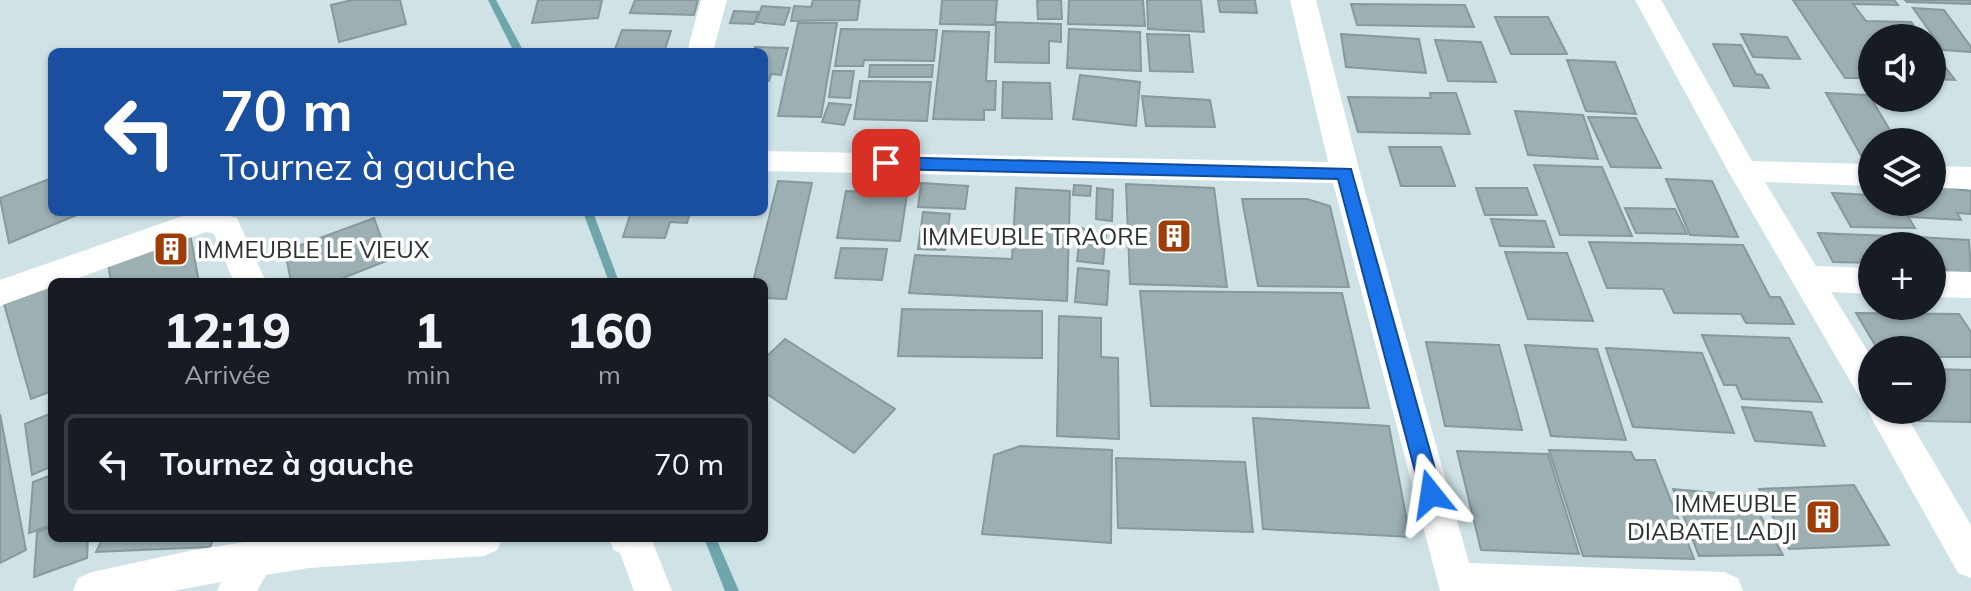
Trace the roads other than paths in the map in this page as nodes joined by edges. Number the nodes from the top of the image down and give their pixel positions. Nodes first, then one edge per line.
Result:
1 (714, 0) edge
2 (1303, 0) edge
3 (1648, 0) edge
4 (701, 48) edge
5 (768, 161) edge
6 (1743, 171) junction
7 (1345, 173) junction
8 (1858, 175) edge
9 (1946, 177) edge
10 (1971, 178) edge
11 (248, 278) edge
12 (1809, 278) junction
13 (1858, 280) edge
14 (1946, 284) edge
15 (1971, 285) edge
16 (0, 293) edge
17 (1858, 364) edge
18 (1893, 424) edge
19 (367, 542) edge
20 (634, 542) edge
21 (309, 544) edge
22 (1971, 560) edge
23 (245, 575) edge
24 (92, 591) edge
25 (653, 591) edge
26 (1724, 591) edge

1 - 4 street
2 - 7 street
3 - 6 street
5 - 7 street
6 - 8 street
6 - 12 street
7 - 26 street
9 - 10 street
11 - 16 street
12 - 13 street
12 - 17 street
14 - 15 street
18 - 22 street
19 - 21 street
20 - 25 street
21 - 23 street
23 - 24 street

